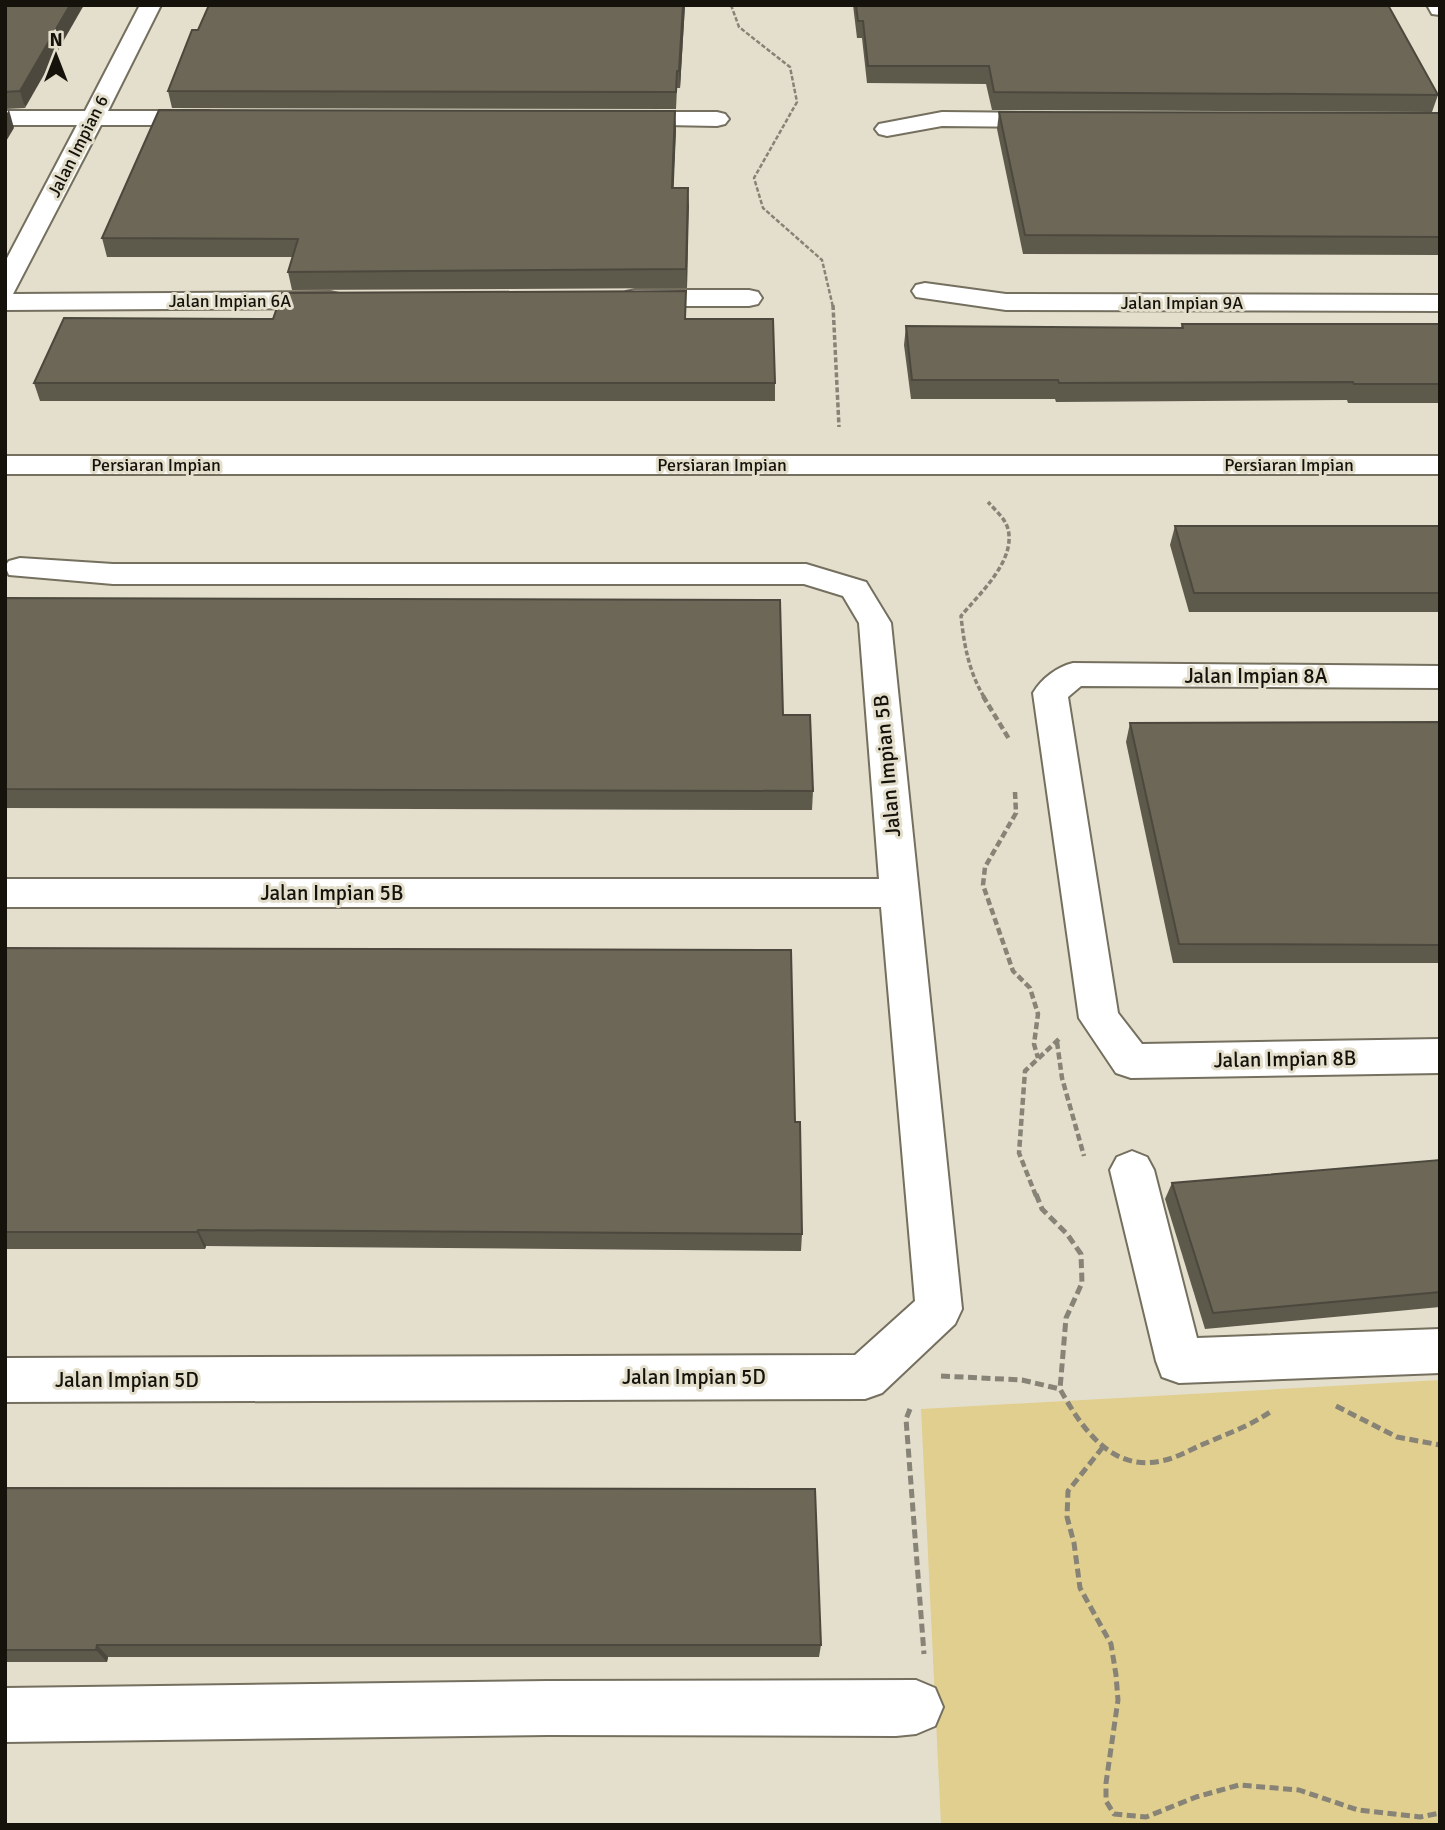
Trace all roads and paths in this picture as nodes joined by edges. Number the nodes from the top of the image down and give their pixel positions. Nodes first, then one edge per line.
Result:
1 (151, 5) edge
2 (731, 5) edge
3 (93, 117) junction
4 (5, 118) edge
5 (232, 118) edge
6 (593, 119) edge
7 (717, 119) dead end
8 (1067, 120) edge
9 (887, 129) dead end
10 (5, 288) edge
11 (926, 291) dead end
12 (611, 298) edge
13 (749, 298) dead end
14 (349, 300) edge
15 (5, 302) edge
16 (1440, 303) edge
17 (5, 465) edge
18 (841, 465) junction
19 (962, 465) junction
20 (1440, 465) edge
21 (20, 568) dead end
22 (1440, 677) edge
23 (1012, 748) dead end
24 (1015, 789) dead end
25 (5, 893) edge
26 (898, 893) junction
27 (1099, 1018) junction
28 (1440, 1056) edge
29 (1038, 1058) junction
30 (1132, 1170) dead end
31 (898, 1347) junction
32 (1440, 1351) edge
33 (5, 1380) edge
34 (1060, 1389) junction
35 (1326, 1402) dead end
36 (1278, 1406) dead end
37 (906, 1419) dead end
38 (1440, 1445) edge
39 (1103, 1447) junction
40 (916, 1707) joint
41 (5, 1715) edge
42 (1440, 1813) edge

1 - 3 street, Jalan Impian 6
2 - 18 path
3 - 4 street
3 - 5 street
3 - 10 street, Jalan Impian 6
6 - 7 street
8 - 9 street
11 - 16 street, Jalan Impian 9A
12 - 13 street
14 - 15 street, Jalan Impian 6A
17 - 18 street, Persiaran Impian
18 - 19 street, Persiaran Impian
19 - 20 street, Persiaran Impian
19 - 23 path
21 - 26 street, Jalan Impian 5B
22 - 27 street, Jalan Impian 8A
24 - 29 path
25 - 26 street, Jalan Impian 5B
26 - 31 street, Jalan Impian 5D
27 - 28 street, Jalan Impian 8B
27 - 29 path
29 - 34 path
30 - 32 street
31 - 33 street, Jalan Impian 5D
31 - 34 path
34 - 39 path
35 - 38 path
36 - 39 path
37 - 40 path
39 - 42 path
40 - 41 street

